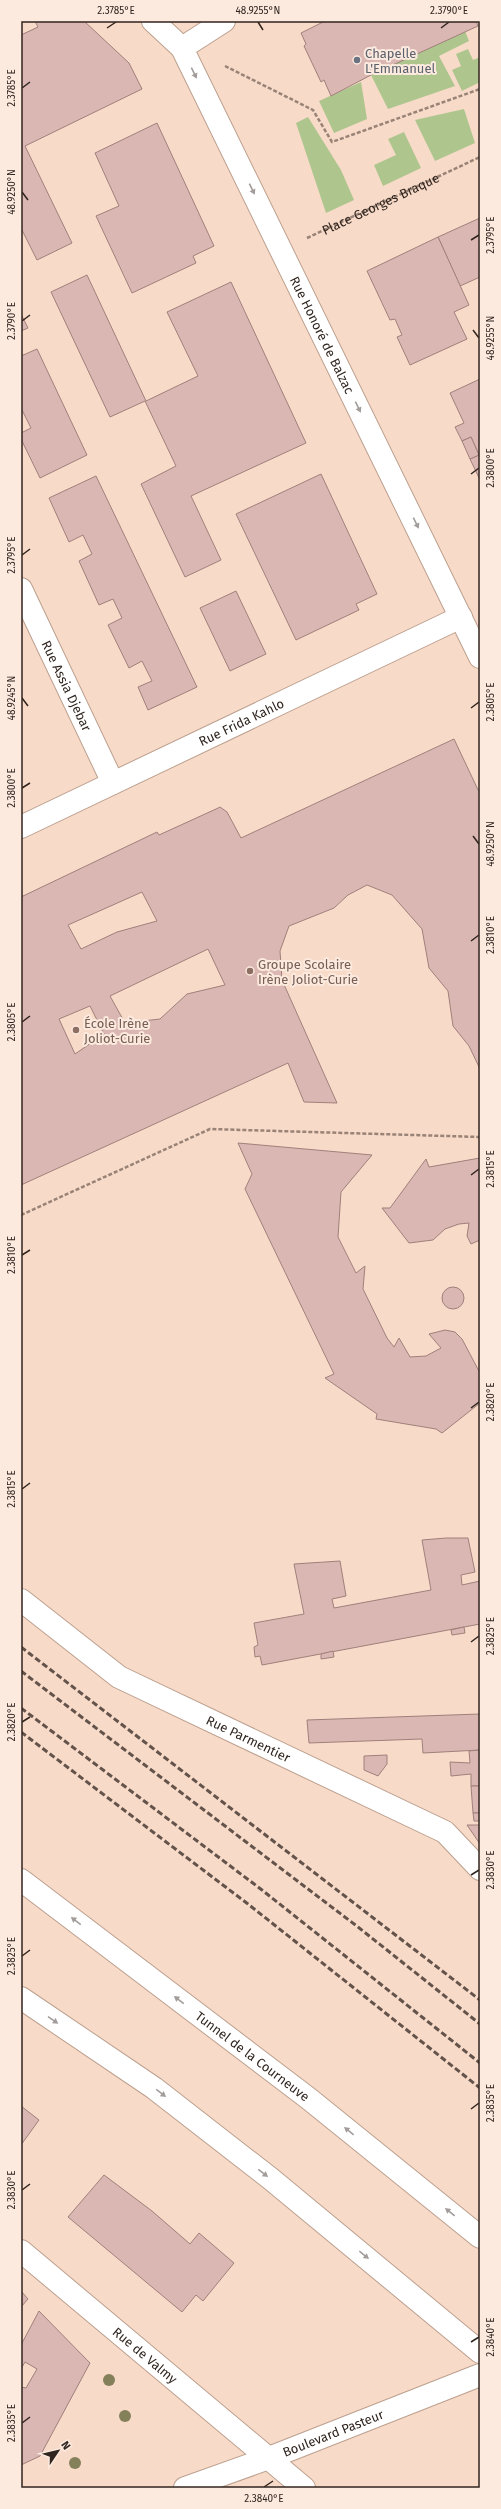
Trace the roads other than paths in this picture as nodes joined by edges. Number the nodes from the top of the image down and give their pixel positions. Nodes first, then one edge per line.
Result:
1 (153, 21) edge
2 (224, 21) edge
3 (182, 48) junction
4 (21, 589) edge
5 (461, 616) junction
6 (480, 657) edge
7 (113, 783) junction
8 (21, 827) edge
9 (21, 1600) edge
10 (480, 1869) edge
11 (21, 1880) edge
12 (21, 1998) edge
13 (480, 2237) edge
14 (21, 2251) edge
15 (480, 2352) edge
16 (480, 2375) edge
17 (269, 2458) junction
18 (185, 2488) edge
19 (304, 2488) edge

1 - 3 main road, Rue Honoré de Balzac
2 - 3 main road
3 -> 5 main road, Rue Honoré de Balzac
4 - 7 main road, Rue Assia Djebar
5 - 6 main road, Rue Honoré de Balzac
5 - 7 main road, Rue Frida Kahlo
7 - 8 main road, Rue Frida Kahlo
9 - 10 main road, Rue Parmentier
13 -> 11 main road, Tunnel de la Courneuve
12 -> 15 main road
14 - 17 main road, Rue de Valmy
16 - 17 main road, Boulevard Pasteur
17 - 18 main road, Boulevard Pasteur
17 - 19 main road, Rue de Valmy

